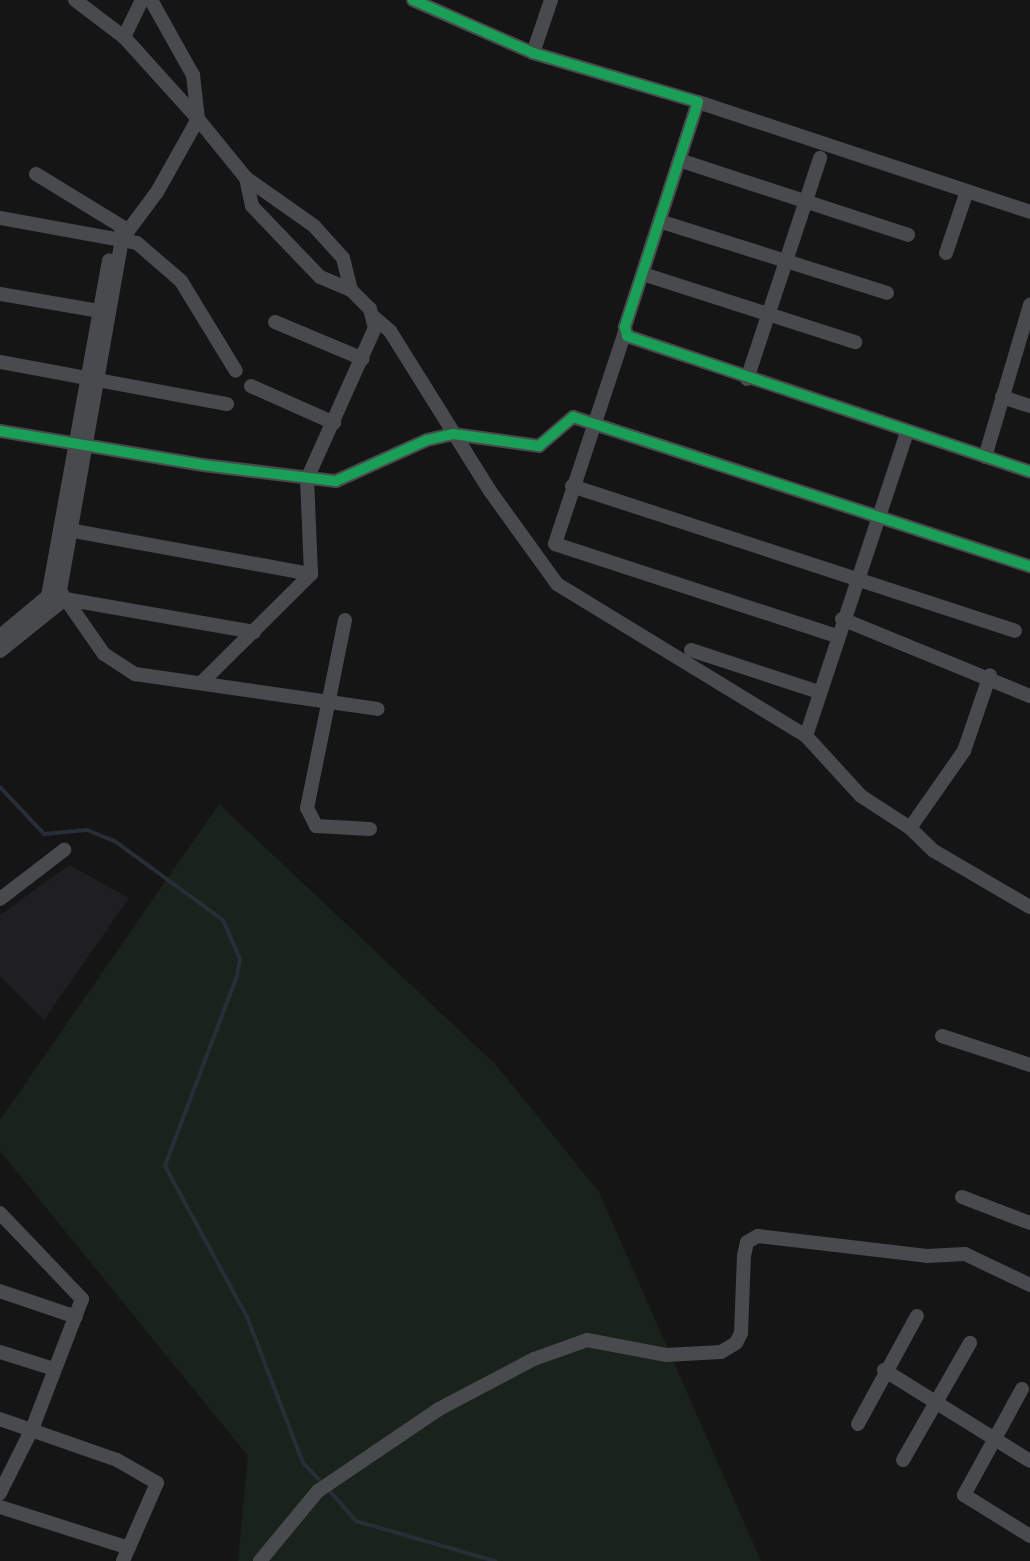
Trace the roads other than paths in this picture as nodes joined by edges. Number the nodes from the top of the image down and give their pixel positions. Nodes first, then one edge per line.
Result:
1 (75, 0) edge
2 (142, 0) edge
3 (151, 0) edge
4 (413, 0) edge
5 (551, 0) edge
6 (124, 37) junction
7 (533, 53) junction
8 (698, 102) junction
9 (198, 119) junction
10 (820, 158) dead end
11 (679, 160) junction
12 (36, 174) dead end
13 (246, 178) junction
14 (967, 191) junction
15 (805, 202) junction
16 (1030, 212) edge
17 (0, 218) edge
18 (659, 221) junction
19 (908, 235) dead end
20 (118, 239) junction
21 (946, 253) dead end
22 (786, 261) junction
23 (643, 274) junction
24 (351, 290) junction
25 (887, 293) dead end
26 (0, 294) edge
27 (1030, 305) edge
28 (99, 311) junction
29 (769, 314) junction
30 (375, 318) junction
31 (275, 322) dead end
32 (625, 332) junction
33 (855, 342) dead end
34 (1024, 345) edge
35 (363, 359) junction
36 (0, 362) edge
37 (236, 371) dead end
38 (747, 379) junction
39 (90, 381) junction
40 (251, 386) dead end
41 (1002, 397) junction
42 (227, 404) dead end
43 (1030, 406) edge
44 (596, 420) junction
45 (334, 423) junction
46 (0, 431) edge
47 (907, 433) junction
48 (453, 434) junction
49 (79, 444) junction
50 (985, 457) junction
51 (1030, 472) edge
52 (307, 479) junction
53 (572, 486) junction
54 (878, 516) junction
55 (65, 529) junction
56 (1030, 566) edge
57 (311, 574) junction
58 (857, 580) junction
59 (58, 597) junction
60 (842, 619) junction
61 (345, 620) dead end
62 (1015, 631) dead end
63 (254, 632) junction
64 (0, 636) edge
65 (837, 636) junction
66 (691, 650) dead end
67 (0, 651) edge
68 (990, 675) junction
69 (203, 681) junction
70 (819, 692) junction
71 (1030, 696) edge
72 (328, 701) junction
73 (377, 709) dead end
74 (806, 736) junction
75 (910, 828) junction
76 (370, 829) dead end
77 (64, 850) dead end
78 (0, 899) edge
79 (1030, 907) edge
80 (942, 1036) dead end
81 (1030, 1065) edge
82 (962, 1197) dead end
83 (0, 1213) edge
84 (1030, 1223) edge
85 (1030, 1285) edge
86 (0, 1291) edge
87 (917, 1316) dead end
88 (76, 1317) junction
89 (970, 1343) dead end
90 (0, 1352) edge
91 (54, 1369) junction
92 (884, 1370) junction
93 (1022, 1389) dead end
94 (938, 1402) junction
95 (0, 1419) edge
96 (858, 1424) dead end
97 (32, 1429) junction
98 (994, 1438) junction
99 (903, 1460) dead end
100 (1030, 1461) edge
101 (2, 1485) edge
102 (0, 1507) edge
103 (1030, 1536) edge
104 (126, 1555) edge
105 (260, 1561) edge

1 - 6 street
2 - 6 street
3 - 9 street
4 - 7 street
5 - 7 street
6 - 9 street
7 - 8 street
8 - 11 street
8 - 14 street
9 - 13 street
9 - 20 street
10 - 15 street
11 - 15 street
11 - 18 street
12 - 20 street
13 - 24 street
13 - 24 street
14 - 16 street
14 - 21 street
15 - 19 street
15 - 22 street
17 - 20 street
18 - 22 street
18 - 23 street
20 - 28 street
20 - 37 street
20 - 39 street
22 - 25 street
22 - 29 street
23 - 29 street
23 - 32 street
24 - 30 street
26 - 28 street
27 - 34 street
28 - 39 street
29 - 33 street
29 - 38 street
30 - 35 street
30 - 48 street
31 - 35 street
32 - 38 street
32 - 44 street
34 - 41 street
35 - 45 street
36 - 39 street
38 - 47 street
39 - 42 street
39 - 49 street
40 - 45 street
41 - 43 street
41 - 50 street
44 - 48 street
44 - 53 street
44 - 54 street
45 - 52 street
46 - 49 street
47 - 50 street
47 - 54 street
48 - 52 street
48 - 74 street
49 - 52 street
49 - 55 street
50 - 51 street
52 - 57 street
53 - 58 street
53 - 65 street
54 - 56 street
54 - 58 street
55 - 57 street
55 - 59 street
57 - 63 street
58 - 60 street
58 - 62 street
59 - 63 street
59 - 64 street
59 - 67 street
59 - 69 street
60 - 65 street
60 - 68 street
61 - 72 street
63 - 69 street
65 - 70 street
66 - 70 street
68 - 71 street
68 - 75 street
69 - 72 street
70 - 74 street
72 - 73 street
72 - 76 street
74 - 75 street
75 - 79 street
77 - 78 street
80 - 81 street
82 - 84 street
83 - 88 street
85 - 105 street
86 - 88 street
87 - 92 street
88 - 91 street
89 - 94 street
90 - 91 street
91 - 97 street
92 - 94 street
92 - 96 street
93 - 98 street
94 - 98 street
94 - 99 street
95 - 97 street
97 - 101 street
97 - 104 street
98 - 100 street
98 - 103 street
102 - 104 street

